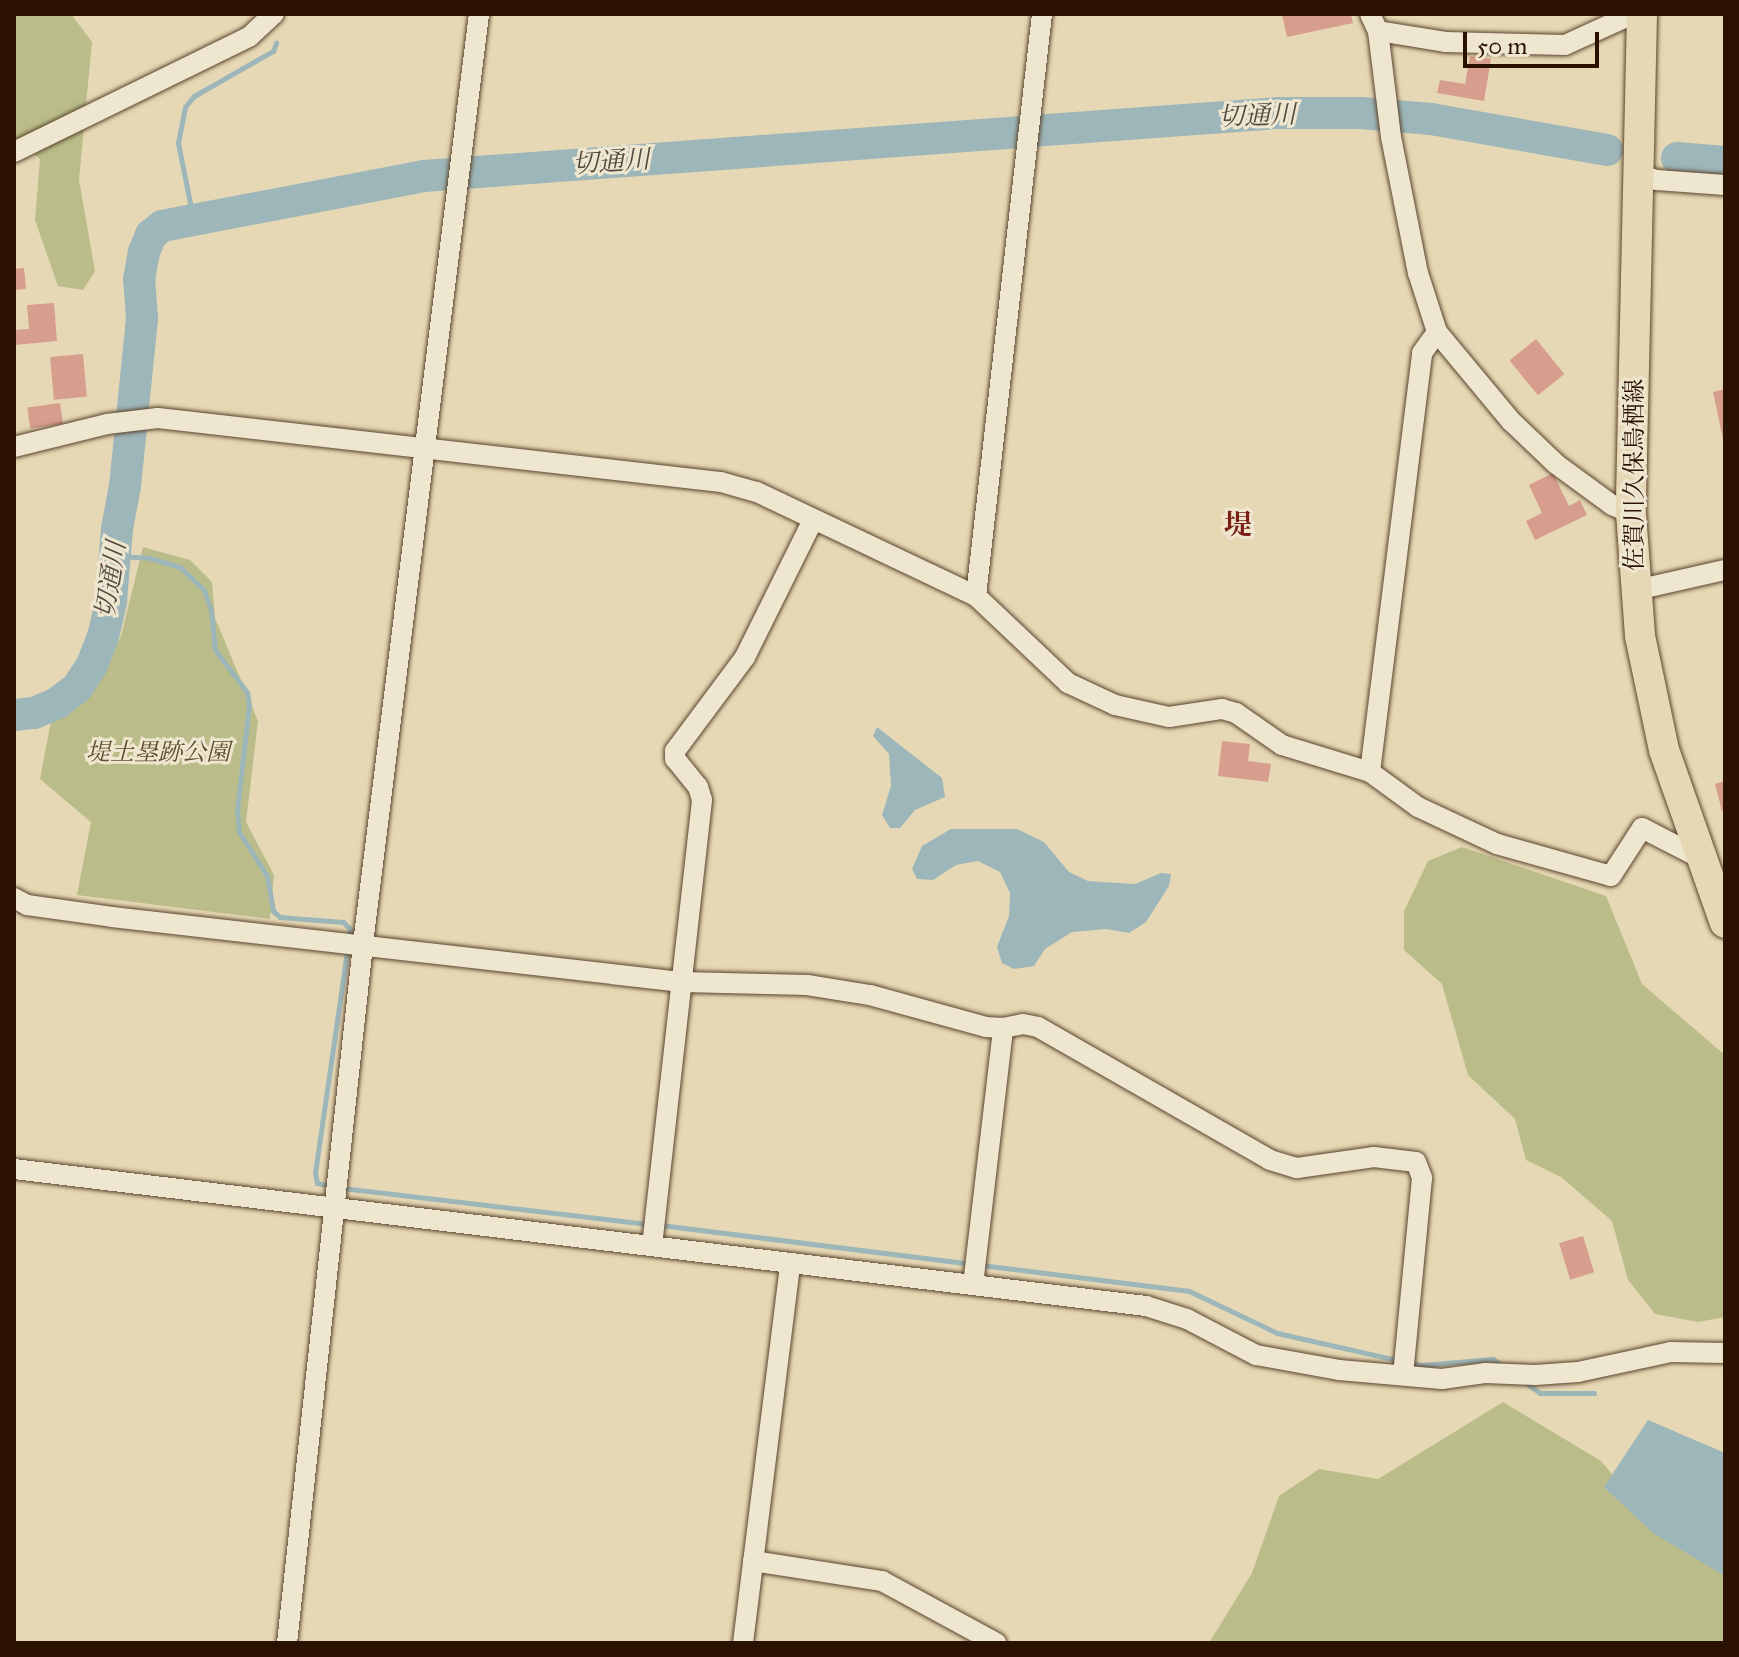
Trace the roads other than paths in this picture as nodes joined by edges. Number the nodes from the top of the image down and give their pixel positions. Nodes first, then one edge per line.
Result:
1 (274, 14) edge
2 (479, 14) edge
3 (1042, 14) edge
4 (1633, 14) edge
5 (1642, 14) edge
6 (1374, 23) edge
7 (14, 152) edge
8 (1639, 175) junction
9 (1725, 185) edge
10 (1437, 332) junction
11 (14, 447) edge
12 (426, 449) junction
13 (1631, 513) junction
14 (813, 520) junction
15 (1725, 570) edge
16 (1636, 590) junction
17 (976, 596) junction
18 (1370, 772) junction
19 (1702, 859) junction
20 (14, 898) edge
21 (1725, 923) edge
22 (363, 944) junction
23 (682, 982) junction
24 (1003, 1028) junction
25 (14, 1169) edge
26 (335, 1208) junction
27 (652, 1246) junction
28 (790, 1263) junction
29 (973, 1285) junction
30 (1725, 1353) edge
31 (1403, 1375) junction
32 (753, 1561) junction
33 (287, 1643) edge
34 (743, 1643) edge
35 (996, 1643) edge

1 - 7 street
2 - 12 street
3 - 17 street
4 - 6 street
5 - 8 main road, 佐賀川久保鳥栖線
6 - 10 street
8 - 9 street
8 - 13 main road, 佐賀川久保鳥栖線
10 - 13 street
10 - 18 street
11 - 12 street
12 - 14 street
12 - 22 street
13 - 16 main road, 佐賀川久保鳥栖線
14 - 17 street
14 - 23 street
15 - 16 street
16 - 19 main road, 佐賀川久保鳥栖線
17 - 18 street
18 - 19 street
19 - 21 main road, 佐賀川久保鳥栖線
20 - 22 street
22 - 23 street
22 - 26 street
23 - 24 street
23 - 27 street
24 - 29 street
24 - 31 street
25 - 26 street
26 - 27 street
26 - 33 street
27 - 28 street
28 - 29 street
28 - 32 street
29 - 31 street
30 - 31 street
32 - 34 street
32 - 35 street

